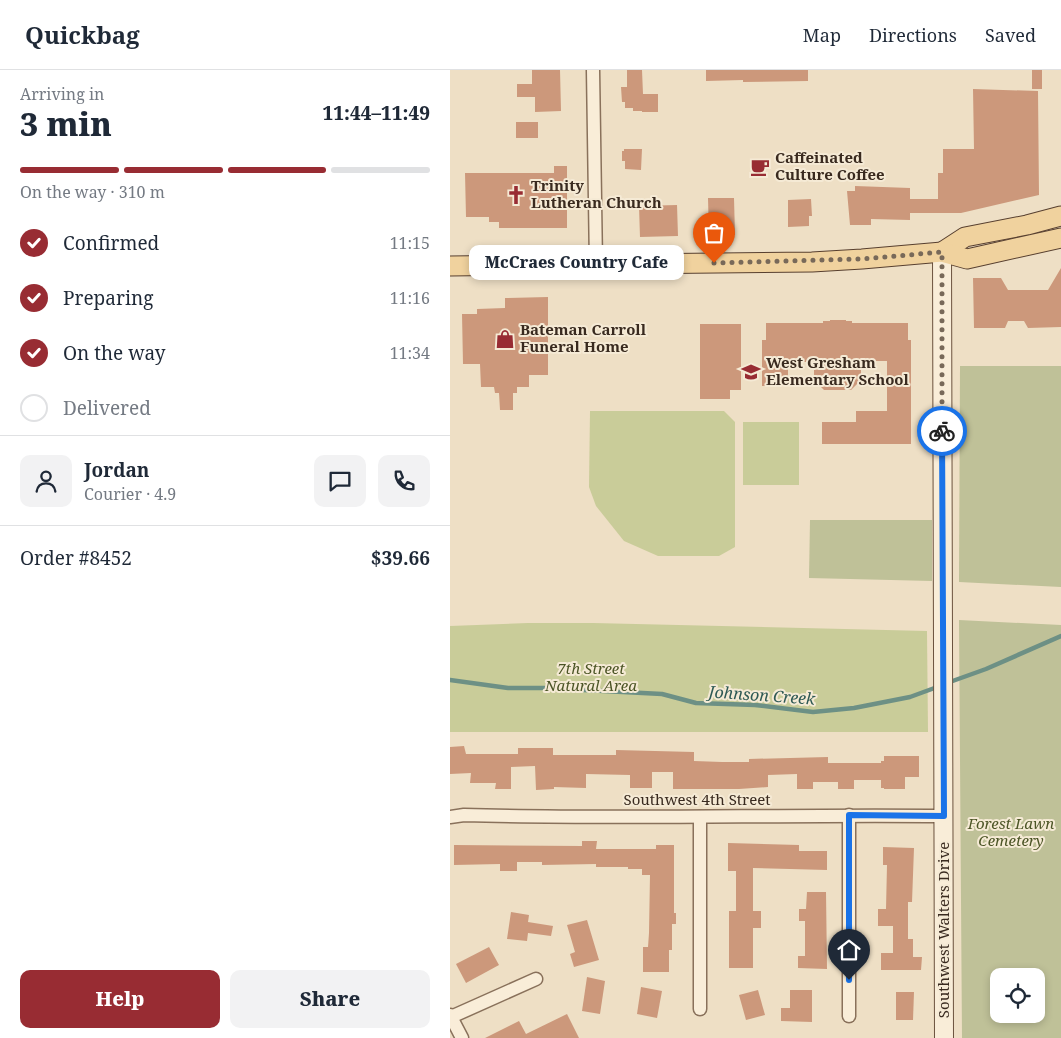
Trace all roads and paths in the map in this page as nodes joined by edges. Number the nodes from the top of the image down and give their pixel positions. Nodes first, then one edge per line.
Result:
1 (593, 70) edge
2 (1061, 216) edge
3 (1061, 238) edge
4 (942, 252) junction
5 (596, 265) junction
6 (450, 266) edge
7 (849, 815) junction
8 (944, 816) junction
9 (450, 817) edge
10 (700, 817) junction
11 (536, 979) dead end
12 (700, 1009) dead end
13 (450, 1016) edge
14 (849, 1016) dead end
15 (462, 1038) edge
16 (944, 1038) edge

1 - 5 street
2 - 4 main road
3 - 4 main road
4 - 5 main road
4 - 8 street, Southwest Walters Drive
5 - 6 main road
7 - 8 street, Southwest 4th Street
7 - 10 street, Southwest 4th Street
7 - 14 street
8 - 16 street, Southwest Walters Drive
9 - 10 street, Southwest 4th Street
10 - 12 street
11 - 13 street
13 - 15 street

